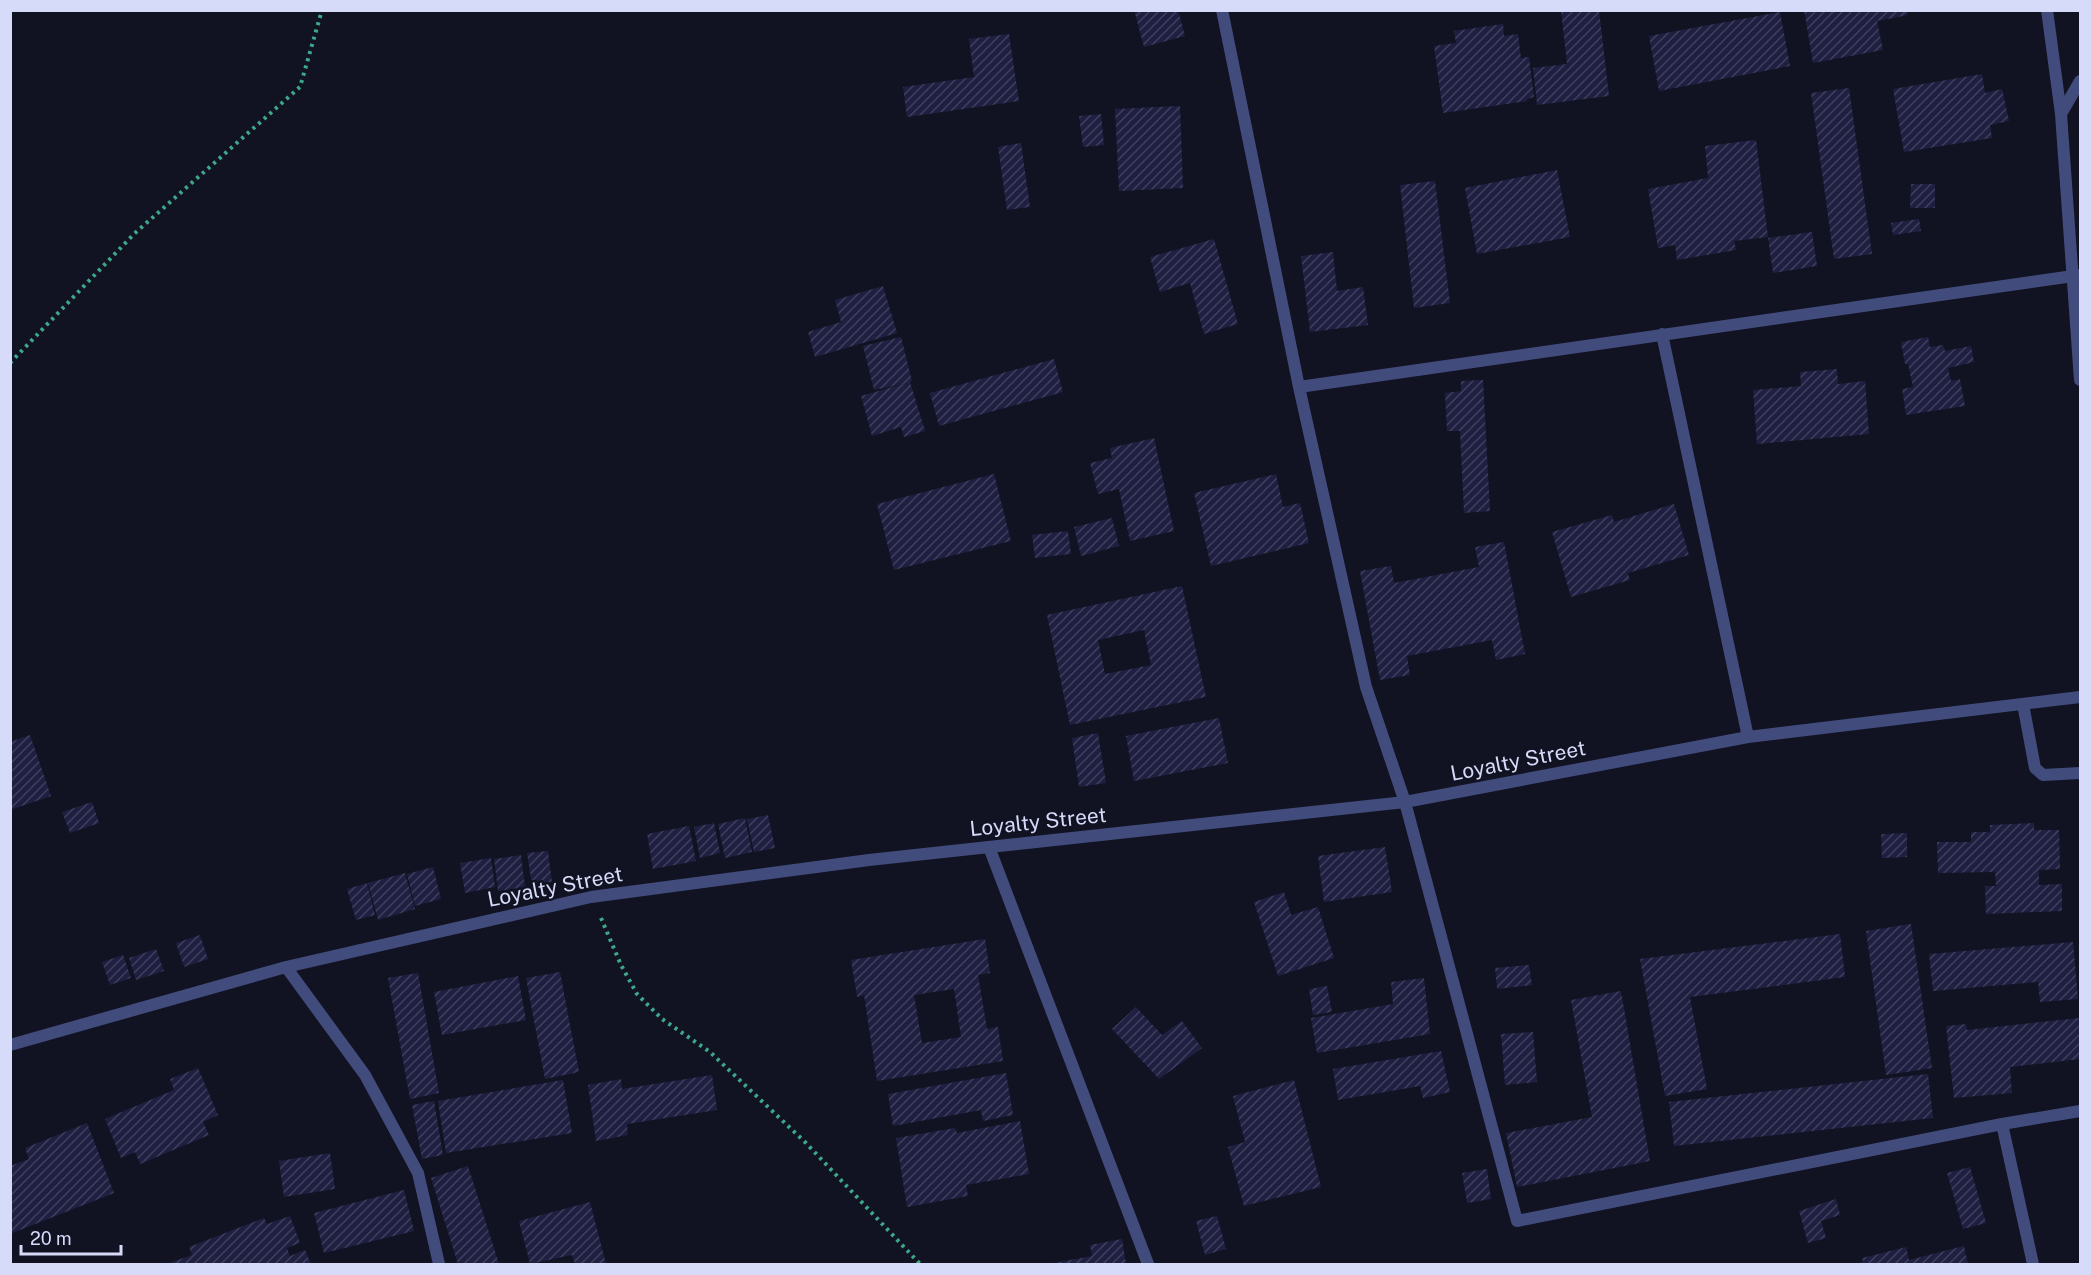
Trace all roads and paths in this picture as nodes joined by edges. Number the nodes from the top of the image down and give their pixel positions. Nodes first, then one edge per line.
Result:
1 (322, 10) edge
2 (1222, 10) edge
3 (2047, 10) edge
4 (2080, 81) edge
5 (2061, 114) junction
6 (2076, 275) edge
7 (1662, 334) junction
8 (10, 363) edge
9 (2080, 380) edge
10 (1299, 387) junction
11 (2080, 697) edge
12 (2023, 704) junction
13 (1748, 737) junction
14 (2080, 773) edge
15 (1405, 802) junction
16 (989, 847) junction
17 (591, 897) junction
18 (286, 967) junction
19 (10, 1045) edge
20 (2080, 1111) edge
21 (2002, 1124) junction
22 (439, 1264) edge
23 (920, 1264) edge
24 (1148, 1264) edge
25 (2033, 1264) edge

1 - 8 path
2 - 10 street
3 - 5 street
4 - 5 street
5 - 6 street
6 - 7 street
6 - 9 street
7 - 10 street
7 - 13 street
10 - 15 street
11 - 12 street, Loyalty Street
12 - 13 street, Loyalty Street
12 - 14 street
13 - 15 street, Loyalty Street
15 - 16 street, Loyalty Street
15 - 21 street
16 - 17 street, Loyalty Street
16 - 24 street
17 - 18 street, Loyalty Street
17 - 23 path
18 - 19 street, Loyalty Street
18 - 22 street
20 - 21 street
21 - 25 street

